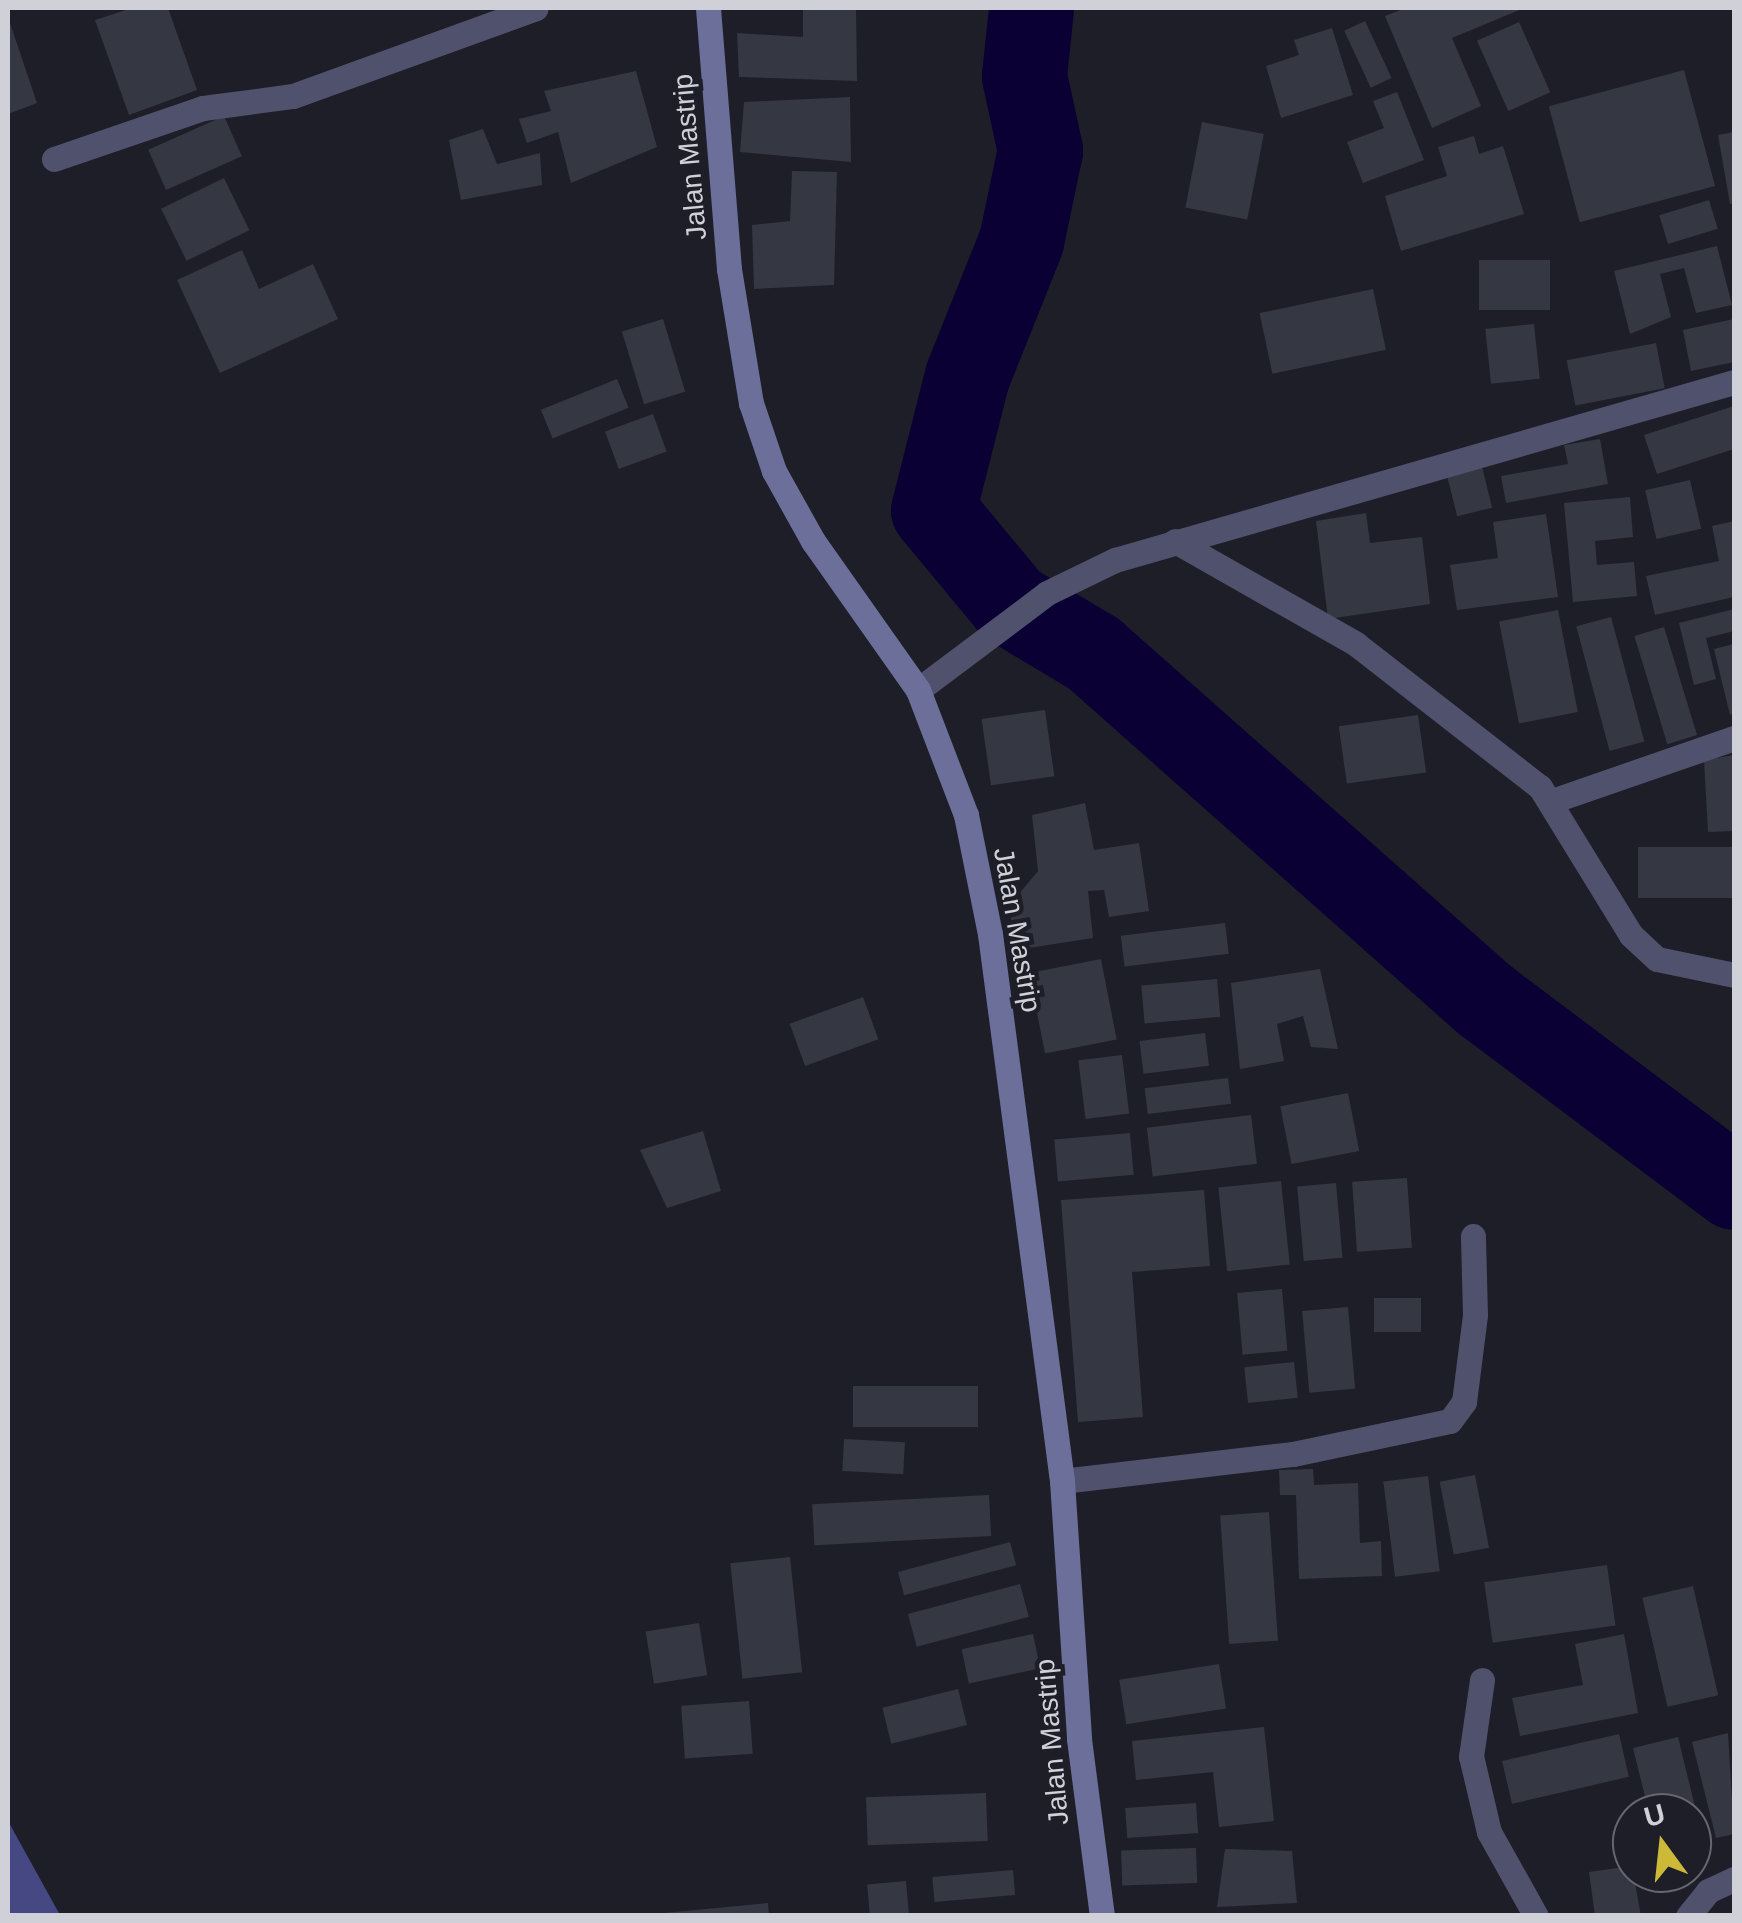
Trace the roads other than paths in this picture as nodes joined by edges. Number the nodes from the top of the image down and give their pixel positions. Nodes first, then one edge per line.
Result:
1 (536, 8) edge
2 (708, 8) edge
3 (54, 158) dead end
4 (1734, 382) edge
5 (1175, 540) junction
6 (918, 690) junction
7 (1734, 738) edge
8 (1552, 801) junction
9 (1734, 975) edge
10 (1473, 1236) dead end
11 (1062, 1482) junction
12 (1482, 1680) dead end
13 (1734, 1879) edge
14 (1102, 1916) edge
15 (1536, 1916) edge
16 (1688, 1916) edge

1 - 3 street
2 - 6 main road, Jalan Mastrip
4 - 5 street
5 - 6 street
5 - 8 street
6 - 11 main road, Jalan Mastrip
7 - 8 street
8 - 9 street
10 - 11 street
11 - 14 main road, Jalan Mastrip
12 - 15 street
13 - 16 street

